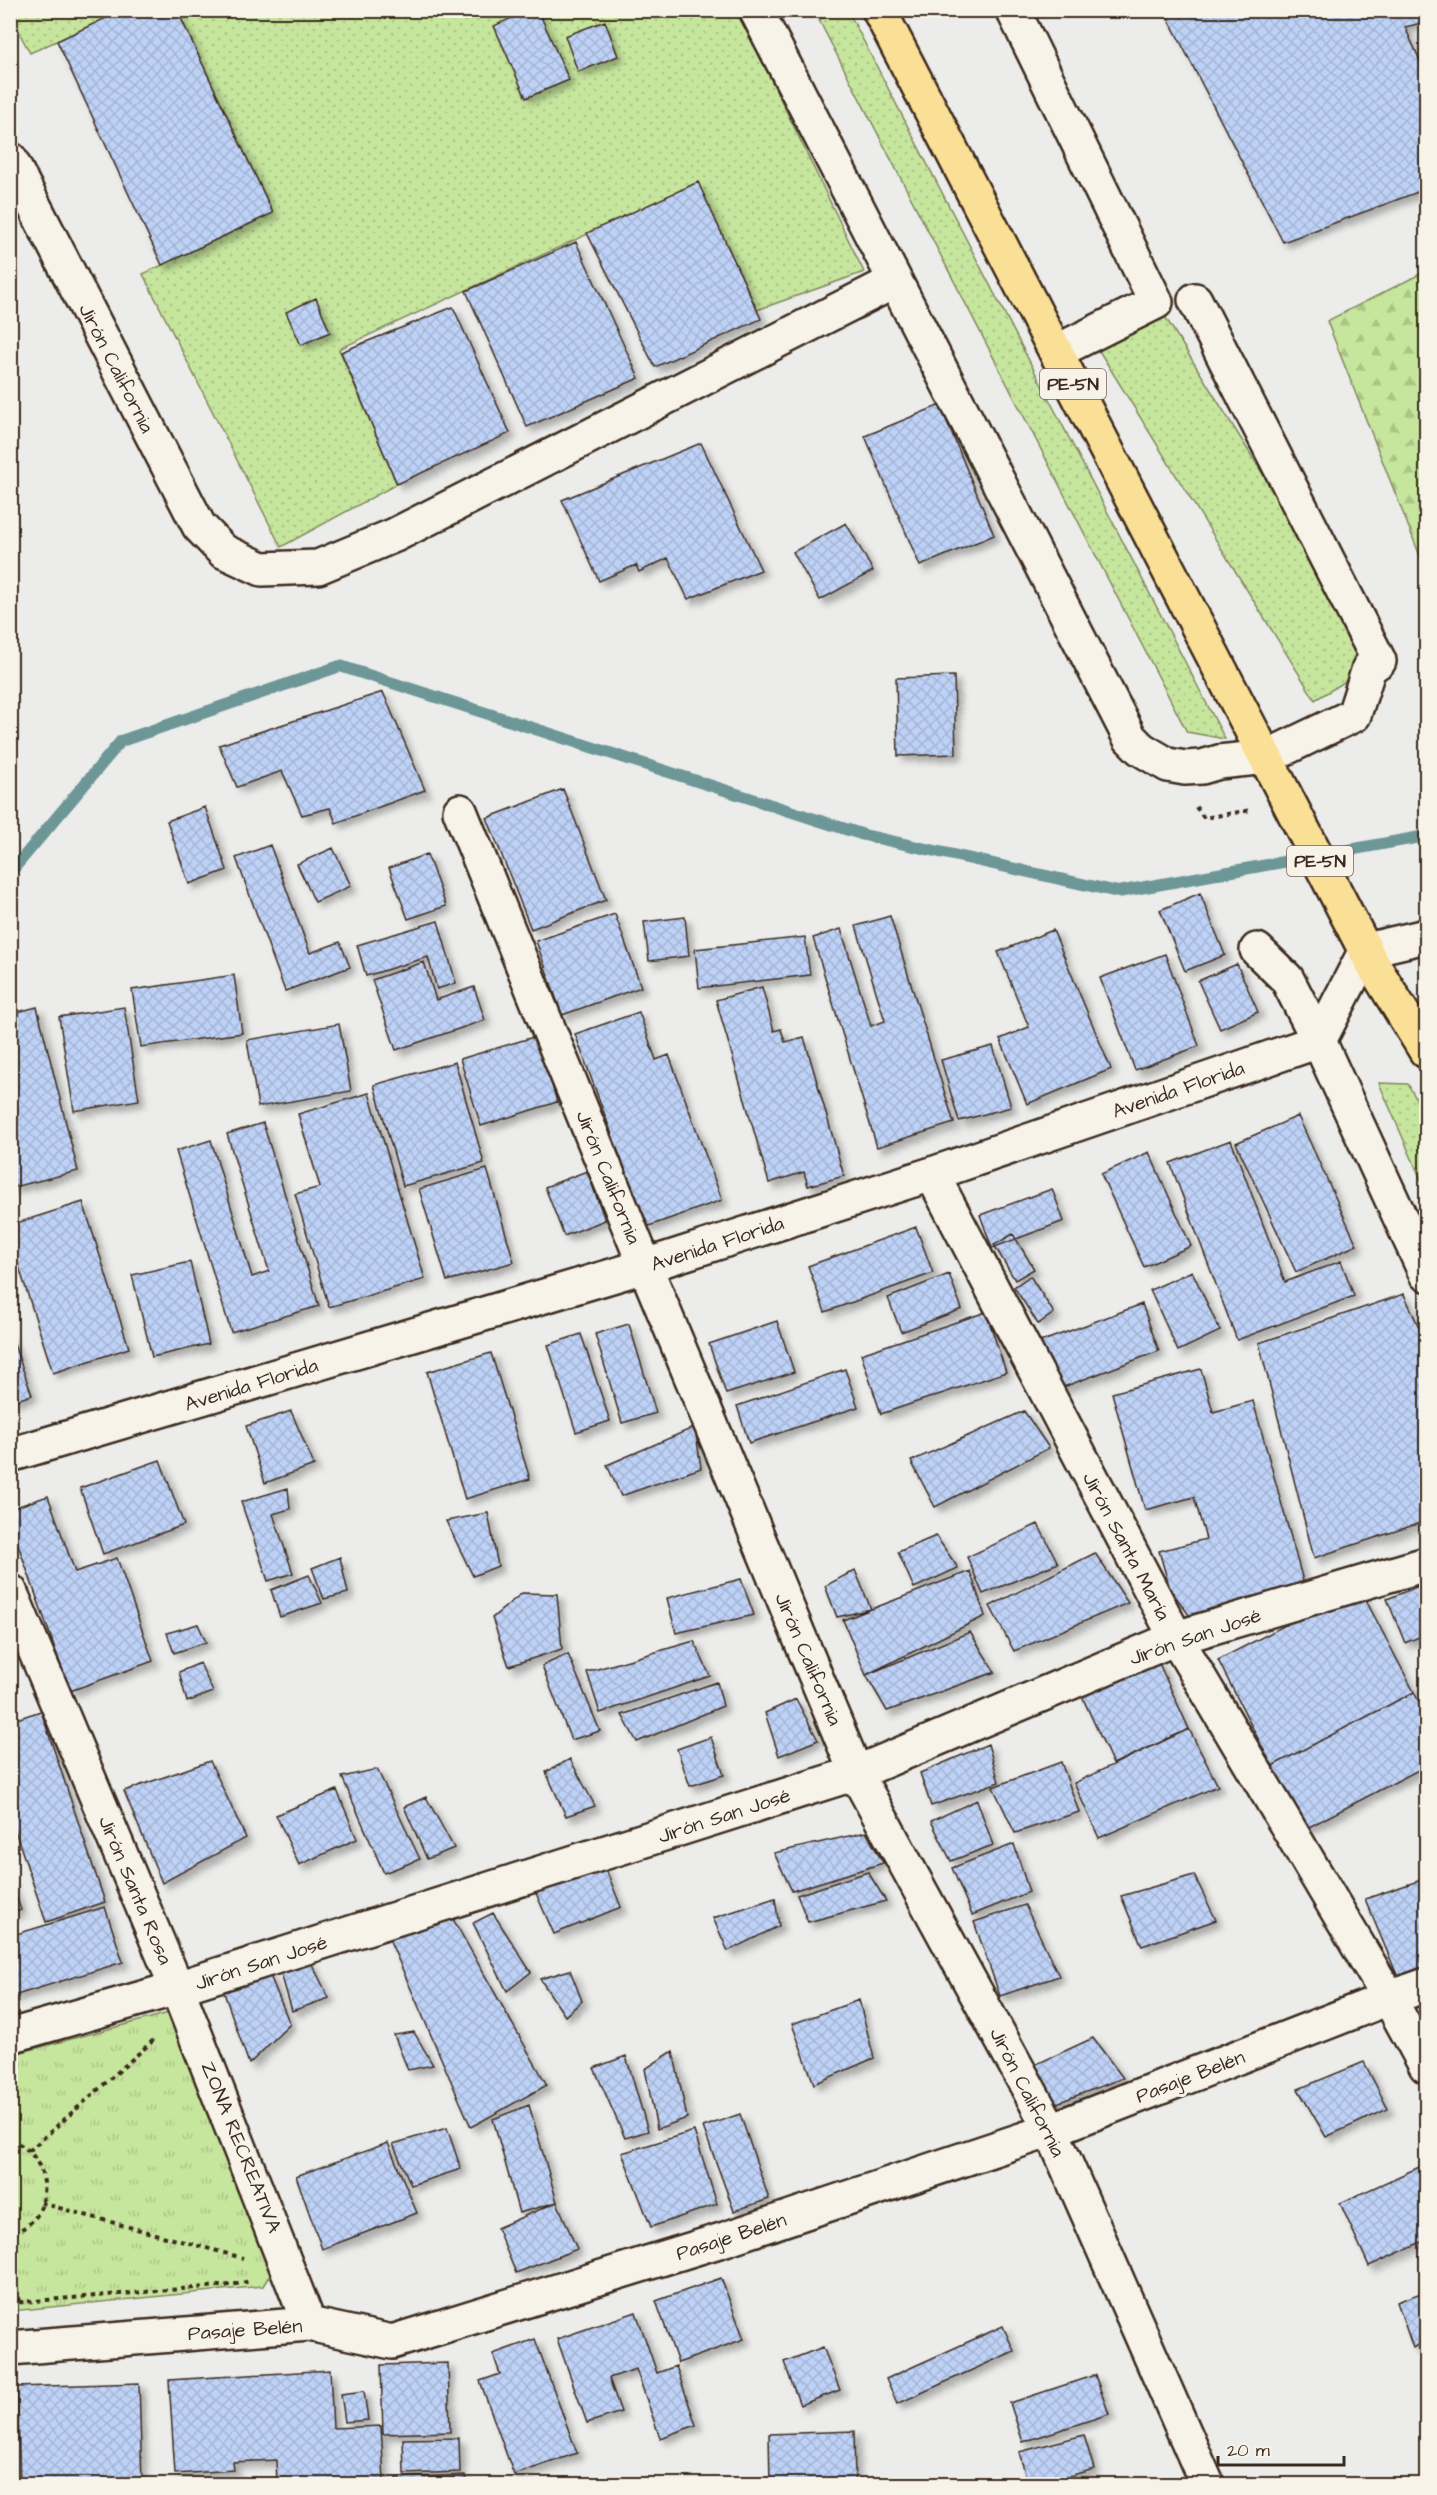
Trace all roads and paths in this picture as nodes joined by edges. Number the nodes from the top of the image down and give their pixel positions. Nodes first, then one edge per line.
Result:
1 (756, 10) edge
2 (879, 10) edge
3 (1013, 10) edge
4 (10, 159) edge
5 (895, 281) junction
6 (1194, 300) dead end
7 (1056, 352) junction
8 (1267, 757) junction
9 (460, 811) dead end
10 (1426, 936) edge
11 (1257, 950) dead end
12 (1370, 958) junction
13 (1319, 1041) junction
14 (1426, 1051) edge
15 (932, 1174) junction
16 (645, 1266) junction
17 (1426, 1274) edge
18 (10, 1455) edge
19 (1426, 1564) edge
20 (10, 1591) edge
21 (1176, 1638) junction
22 (856, 1773) junction
23 (1426, 1985) edge
24 (177, 1988) junction
25 (1389, 1998) junction
26 (10, 2036) edge
27 (157, 2037) dead end
28 (1426, 2066) edge
29 (1051, 2130) junction
30 (10, 2140) edge
31 (29, 2151) junction
32 (41, 2203) junction
33 (10, 2235) edge
34 (10, 2262) edge
35 (255, 2262) dead end
36 (254, 2280) dead end
37 (19, 2302) junction
38 (10, 2303) edge
39 (309, 2324) junction
40 (10, 2348) edge
41 (1207, 2484) edge

1 - 5 street
2 - 7 highway, PE-5N
3 - 7 street
4 - 5 street, Jirón California
5 - 8 street
6 - 8 street
7 - 8 highway, PE-5N
8 - 12 highway, PE-5N
9 - 16 street, Jirón California
10 - 12 street
11 - 13 street
12 - 13 street
12 - 14 highway, PE-5N
13 - 15 street, Avenida Florida
13 - 17 street
15 - 16 street, Avenida Florida
15 - 21 street, Jirón Santa María
16 - 18 street, Avenida Florida
16 - 22 street, Jirón California
19 - 21 street, Jirón San José
20 - 24 street, Jirón Santa Rosa
21 - 22 street, Jirón San José
21 - 25 street, Jirón Santa María
22 - 24 street, Jirón San José
22 - 29 street, Jirón California
23 - 25 street, Pasaje Belén
24 - 26 street, Jirón San José
24 - 39 street, Jirón Santa Rosa
25 - 28 street, Jirón Santa María
25 - 29 street, Pasaje Belén
27 - 31 path
29 - 39 street, Pasaje Belén
29 - 41 street, Jirón California
30 - 31 path
31 - 32 path
32 - 33 path
32 - 35 path
34 - 37 path
36 - 37 path
37 - 38 path
39 - 40 street, Pasaje Belén

